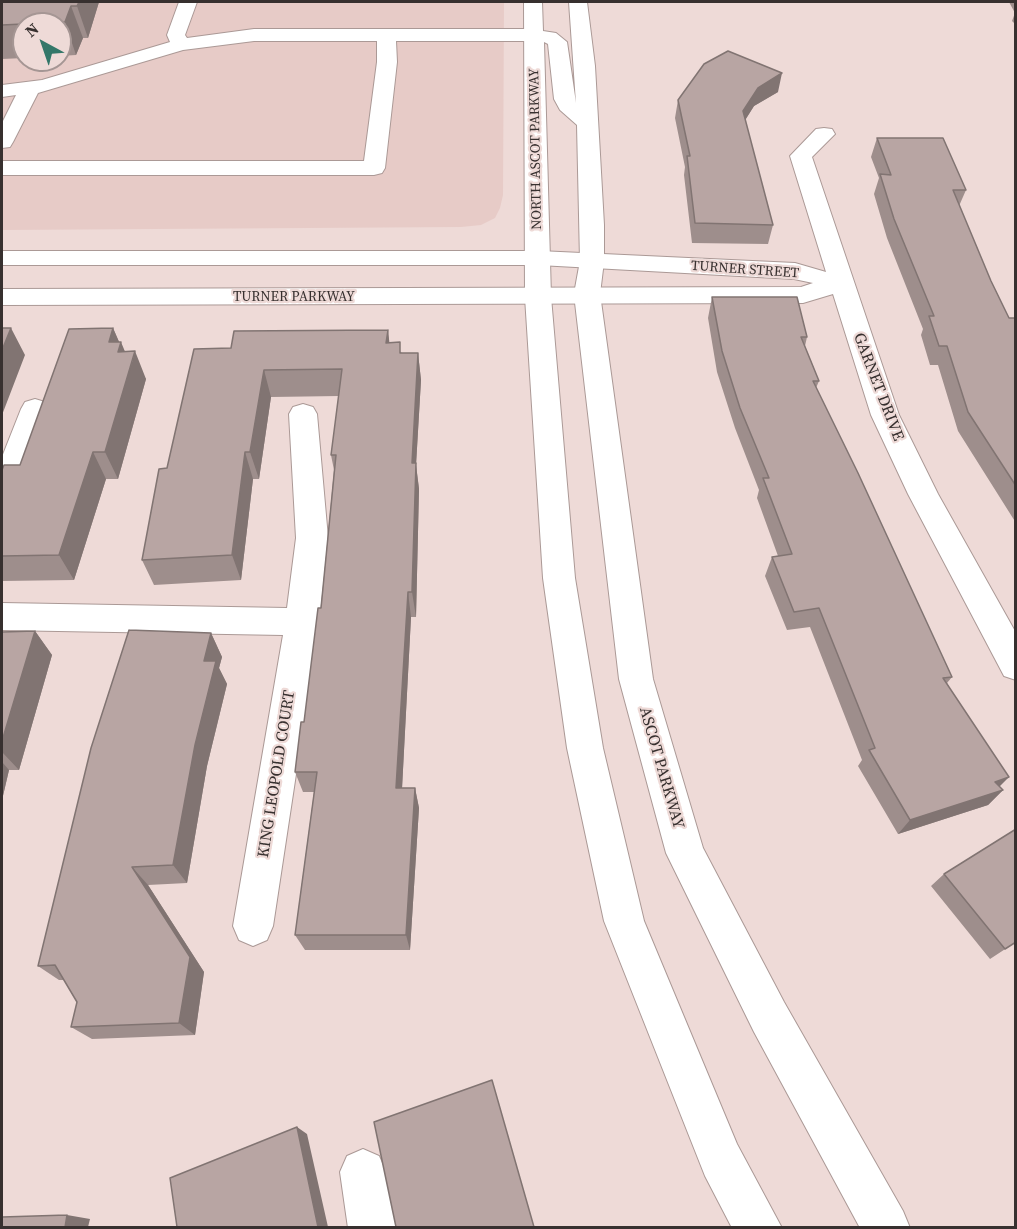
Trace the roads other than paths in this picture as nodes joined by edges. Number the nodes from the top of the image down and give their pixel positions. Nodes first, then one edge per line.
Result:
1 (188, 2) edge
2 (533, 2) edge
3 (578, 2) edge
4 (386, 34) junction
5 (534, 35) junction
6 (181, 45) junction
7 (30, 88) junction
8 (2, 91) edge
9 (588, 123) junction
10 (824, 134) dead end
11 (2, 142) edge
12 (2, 168) edge
13 (2, 258) edge
14 (539, 258) junction
15 (590, 277) junction
16 (840, 283) junction
17 (2, 297) edge
18 (538, 297) junction
19 (35, 409) dead end
20 (303, 414) dead end
21 (2, 493) edge
22 (2, 616) edge
23 (302, 622) junction
24 (1013, 656) edge
25 (253, 926) dead end
26 (363, 1172) dead end
27 (372, 1227) edge
28 (758, 1227) edge
29 (886, 1227) edge

1 - 6 street
2 - 5 street, NORTH ASCOT PARKWAY
3 - 9 street
4 - 5 street
4 - 6 street
4 - 12 street
5 - 9 street
5 - 14 street, NORTH ASCOT PARKWAY
6 - 7 street
7 - 8 street
7 - 11 street
9 - 15 street
10 - 16 street, GARNET DRIVE
13 - 14 street
14 - 15 street, TURNER STREET
14 - 18 street, NORTH ASCOT PARKWAY
15 - 16 street, TURNER STREET
15 - 16 street, TURNER STREET
15 - 18 street, TURNER PARKWAY
15 - 29 street, ASCOT PARKWAY
16 - 24 street, GARNET DRIVE
17 - 18 street, TURNER PARKWAY
18 - 28 street
19 - 21 street
20 - 23 street, KING LEOPOLD COURT
22 - 23 street
23 - 25 street, KING LEOPOLD COURT
26 - 27 street

